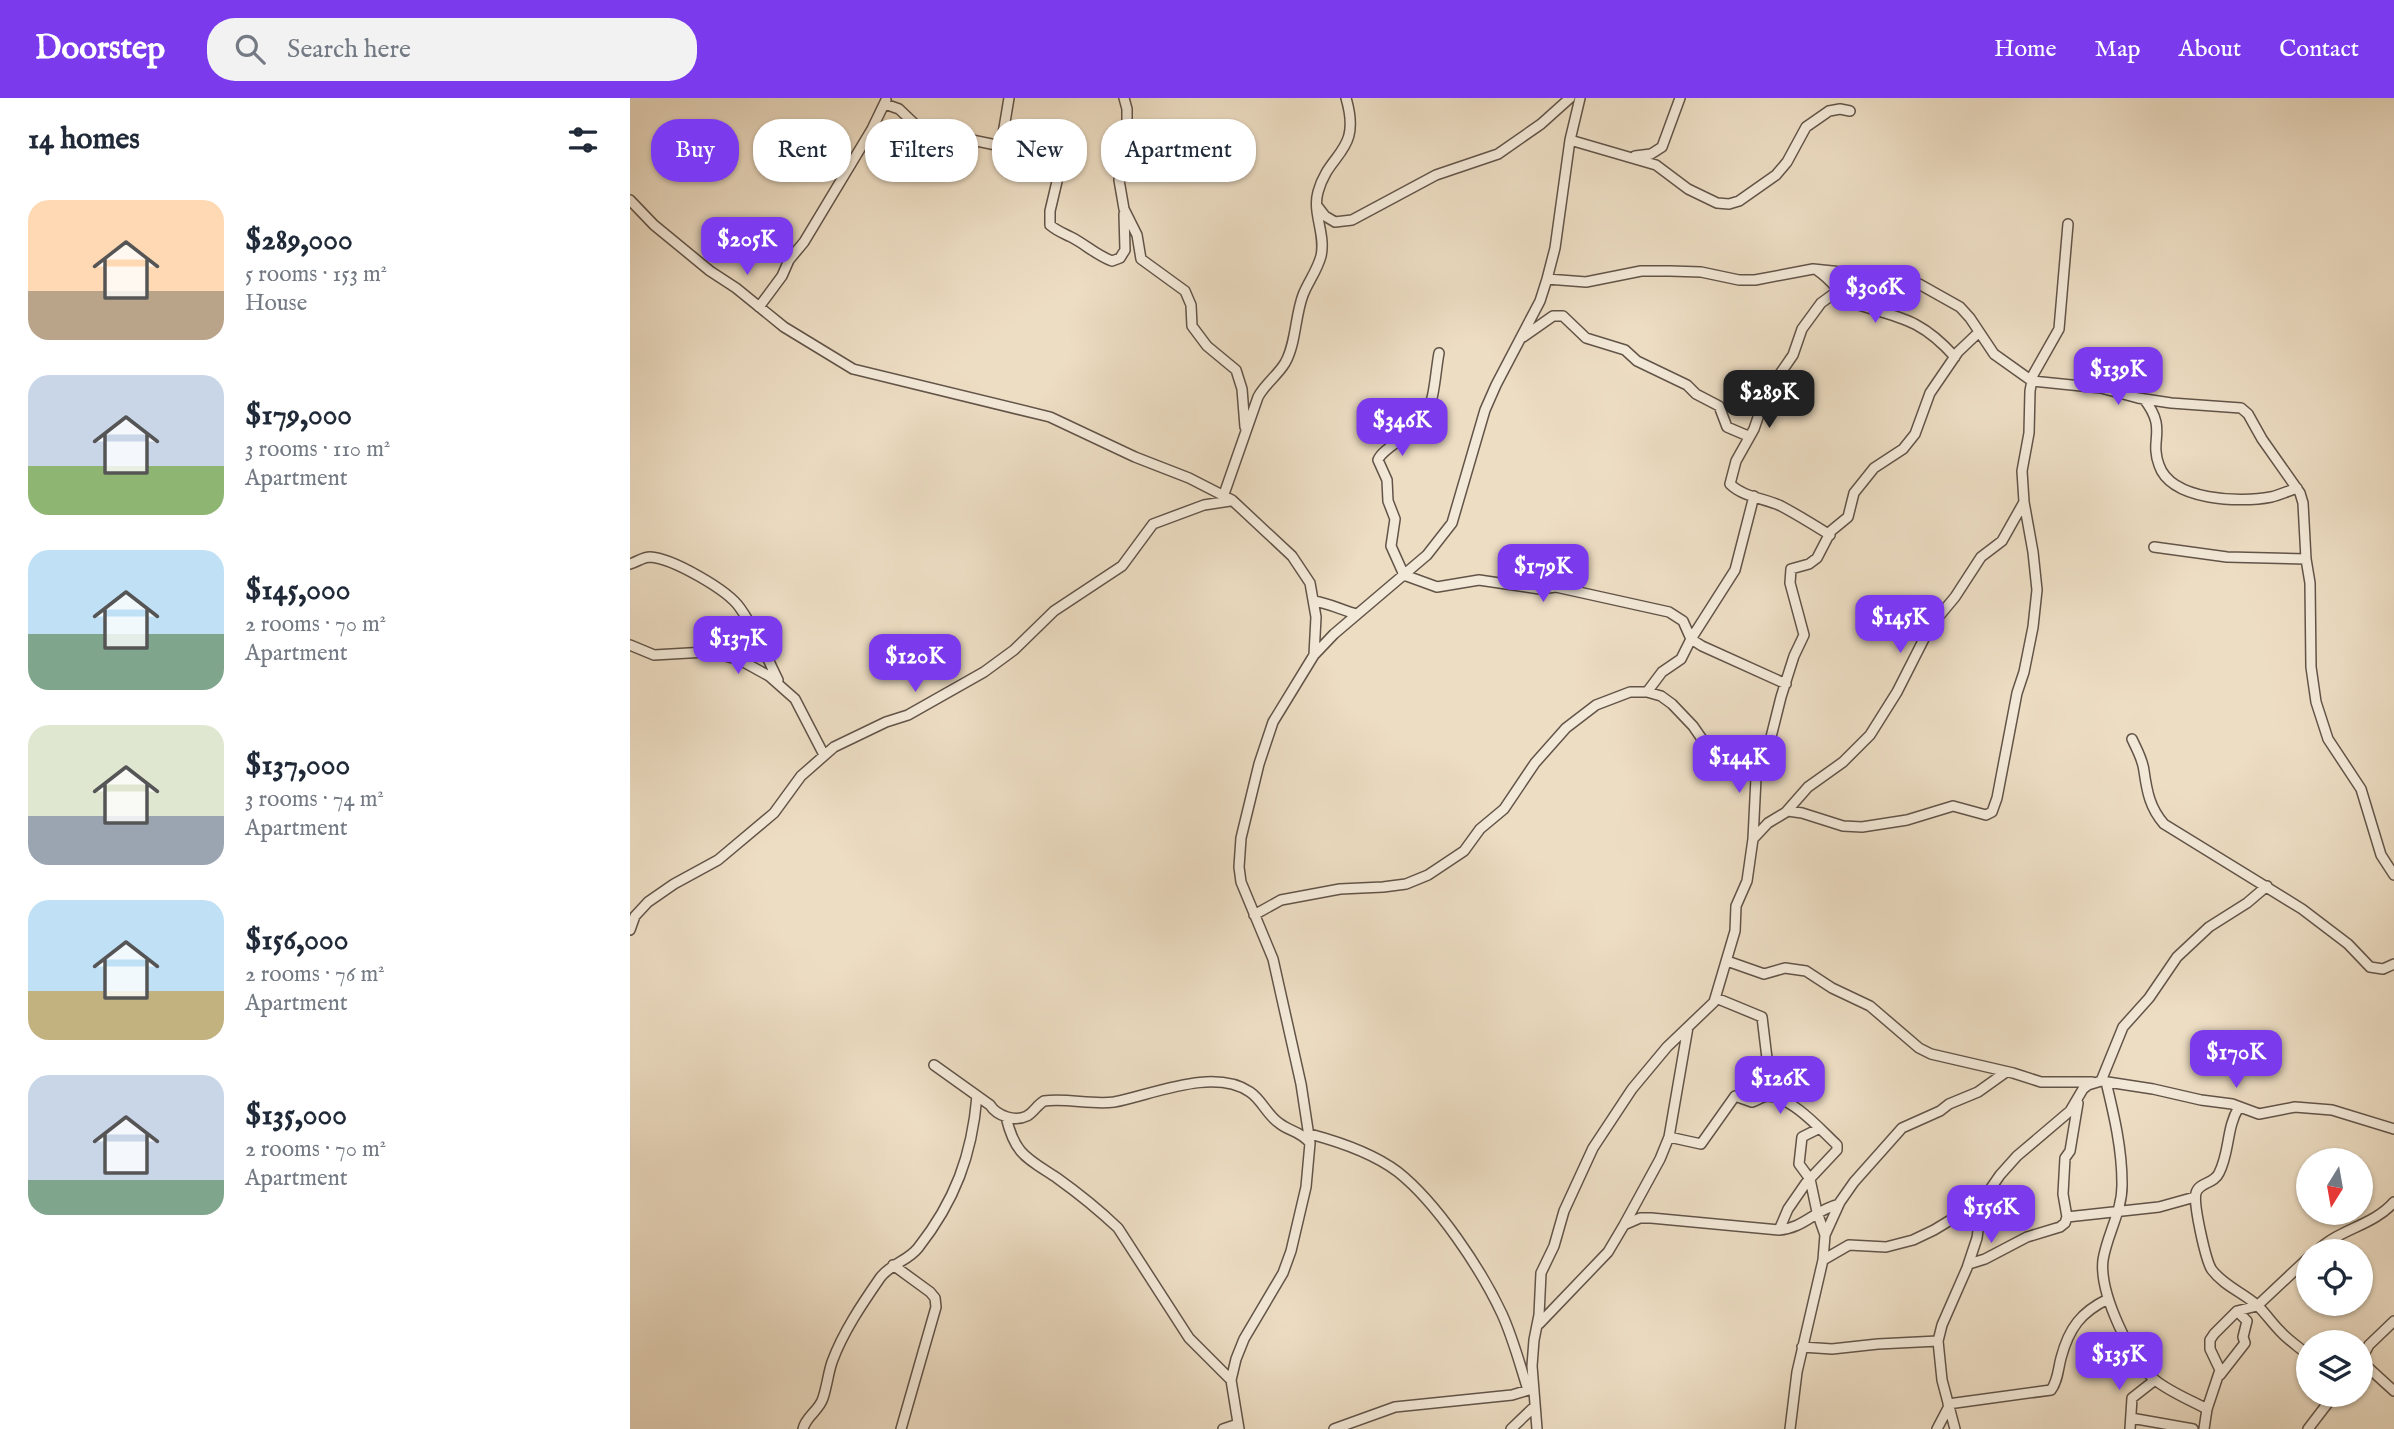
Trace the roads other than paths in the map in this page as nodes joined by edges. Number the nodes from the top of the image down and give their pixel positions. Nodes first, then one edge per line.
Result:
1 (1009, 98) edge
2 (1124, 98) edge
3 (1346, 98) edge
4 (1570, 98) edge
5 (1580, 98) edge
6 (1680, 98) edge
7 (886, 101) edge
8 (1850, 111) dead end
9 (1006, 119) edge
10 (1570, 140) junction
11 (992, 144) edge
12 (1630, 156) junction
13 (1057, 182) edge
14 (630, 200) edge
15 (1316, 205) junction
16 (1124, 209) junction
17 (2068, 224) dead end
18 (1817, 270) junction
19 (1548, 279) junction
20 (1839, 290) junction
21 (759, 307) junction
22 (1978, 333) junction
23 (1522, 338) junction
24 (1439, 353) dead end
25 (1955, 357) junction
26 (2032, 381) junction
27 (2144, 399) junction
28 (1246, 432) junction
29 (1748, 436) junction
30 (2297, 488) junction
31 (1754, 496) junction
32 (1228, 499) junction
33 (2024, 502) junction
34 (1830, 535) junction
35 (2154, 547) dead end
36 (2306, 559) junction
37 (630, 564) edge
38 (1404, 575) junction
39 (1314, 601) junction
40 (1356, 614) junction
41 (1691, 639) junction
42 (630, 645) edge
43 (1314, 655) junction
44 (779, 683) junction
45 (1786, 684) junction
46 (1647, 692) junction
47 (2132, 739) dead end
48 (824, 755) junction
49 (1713, 755) dead end
50 (1786, 812) junction
51 (1753, 839) junction
52 (2394, 875) edge
53 (2267, 886) junction
54 (1254, 915) junction
55 (630, 930) edge
56 (1727, 961) junction
57 (2394, 964) edge
58 (1716, 998) junction
59 (1688, 1027) junction
60 (934, 1065) dead end
61 (2006, 1072) junction
62 (2100, 1082) junction
63 (977, 1096) junction
64 (1764, 1096) junction
65 (2079, 1099) junction
66 (2239, 1107) junction
67 (1006, 1117) junction
68 (1818, 1129) junction
69 (2394, 1129) edge
70 (1669, 1137) junction
71 (1310, 1139) junction
72 (1810, 1179) junction
73 (2195, 1197) junction
74 (1982, 1201) junction
75 (2394, 1202) edge
76 (1839, 1204) junction
77 (2118, 1210) junction
78 (1630, 1211) junction
79 (1817, 1212) junction
80 (2067, 1217) junction
81 (1640, 1218) junction
82 (1623, 1225) junction
83 (1779, 1230) junction
84 (1825, 1235) junction
85 (2332, 1239) edge
86 (1823, 1260) junction
87 (1969, 1264) junction
88 (893, 1265) junction
89 (2296, 1270) edge
90 (2108, 1299) junction
91 (2258, 1306) junction
92 (2237, 1311) junction
93 (2394, 1321) edge
94 (1538, 1325) junction
95 (1938, 1341) junction
96 (2373, 1341) edge
97 (2296, 1345) edge
98 (1802, 1347) junction
99 (2373, 1371) edge
100 (2220, 1377) junction
101 (1231, 1380) junction
102 (2155, 1380) junction
103 (1530, 1389) junction
104 (2394, 1391) edge
105 (1512, 1395) junction
106 (1534, 1404) junction
107 (1948, 1405) junction
108 (2325, 1407) edge
109 (2207, 1409) junction
110 (2131, 1418) junction
111 (1238, 1426) edge
112 (803, 1429) edge
113 (901, 1429) edge
114 (1223, 1429) edge
115 (1334, 1429) edge
116 (1511, 1429) edge
117 (1536, 1429) edge
118 (1790, 1429) edge
119 (1937, 1429) edge
120 (1955, 1429) edge
121 (2130, 1429) edge
122 (2193, 1429) edge
123 (2204, 1429) edge
124 (2308, 1429) edge

1 - 9 street
2 - 16 street
3 - 15 street
4 - 15 street
5 - 10 street
6 - 12 street
7 - 11 street
7 - 21 street
8 - 12 street
10 - 12 street
10 - 19 street
13 - 16 street
14 - 21 street
15 - 28 street
16 - 28 street
17 - 26 street
18 - 19 street
18 - 20 street
18 - 22 street
19 - 23 street
20 - 25 street
20 - 29 street
21 - 32 street
22 - 25 street
22 - 26 street
23 - 29 street
23 - 38 street
24 - 38 street
25 - 34 street
26 - 27 street
26 - 33 street
27 - 30 street
27 - 30 street
28 - 32 street
29 - 31 street
30 - 36 street
31 - 34 street
31 - 41 street
32 - 39 street
32 - 48 street
33 - 50 street
33 - 50 street
34 - 45 street
35 - 36 street
36 - 52 street
37 - 44 street
38 - 40 street
38 - 41 street
39 - 40 street
39 - 43 street
40 - 43 street
41 - 45 street
41 - 46 street
42 - 44 street
43 - 54 street
44 - 48 street
45 - 51 street
46 - 49 street
46 - 54 street
47 - 53 street
48 - 55 street
50 - 51 street
51 - 56 street
53 - 57 street
53 - 62 street
54 - 71 street
56 - 58 street
56 - 61 street
58 - 59 street
58 - 64 street
59 - 70 street
59 - 94 street
60 - 63 street
61 - 62 street
61 - 76 street
62 - 65 street
62 - 66 street
62 - 77 street
63 - 67 street
63 - 88 street
64 - 68 street
64 - 70 street
65 - 74 street
65 - 80 street
66 - 69 street
66 - 73 street
67 - 71 street
67 - 101 street
68 - 72 street
68 - 72 street
70 - 78 street
71 - 101 street
71 - 103 street
72 - 79 street
72 - 83 street
73 - 77 street
73 - 91 street
74 - 86 street
74 - 87 street
75 - 85 street
76 - 79 street
76 - 84 street
77 - 80 street
77 - 90 street
78 - 81 street
78 - 82 street
79 - 83 street
79 - 84 street
80 - 87 street
81 - 82 street
81 - 83 street
82 - 94 street
84 - 86 street
86 - 98 street
87 - 95 street
88 - 112 street
88 - 113 street
89 - 91 street
90 - 102 street
90 - 107 street
91 - 92 street
91 - 97 street
92 - 100 street
92 - 100 street
93 - 96 street
94 - 103 street
95 - 98 street
95 - 107 street
98 - 118 street
99 - 104 street
100 - 109 street
101 - 111 street
102 - 109 street
102 - 110 street
103 - 105 street
103 - 106 street
105 - 106 street
105 - 115 street
106 - 116 street
106 - 117 street
107 - 119 street
107 - 120 street
108 - 124 street
109 - 123 street
110 - 121 street
110 - 122 street
111 - 114 street

